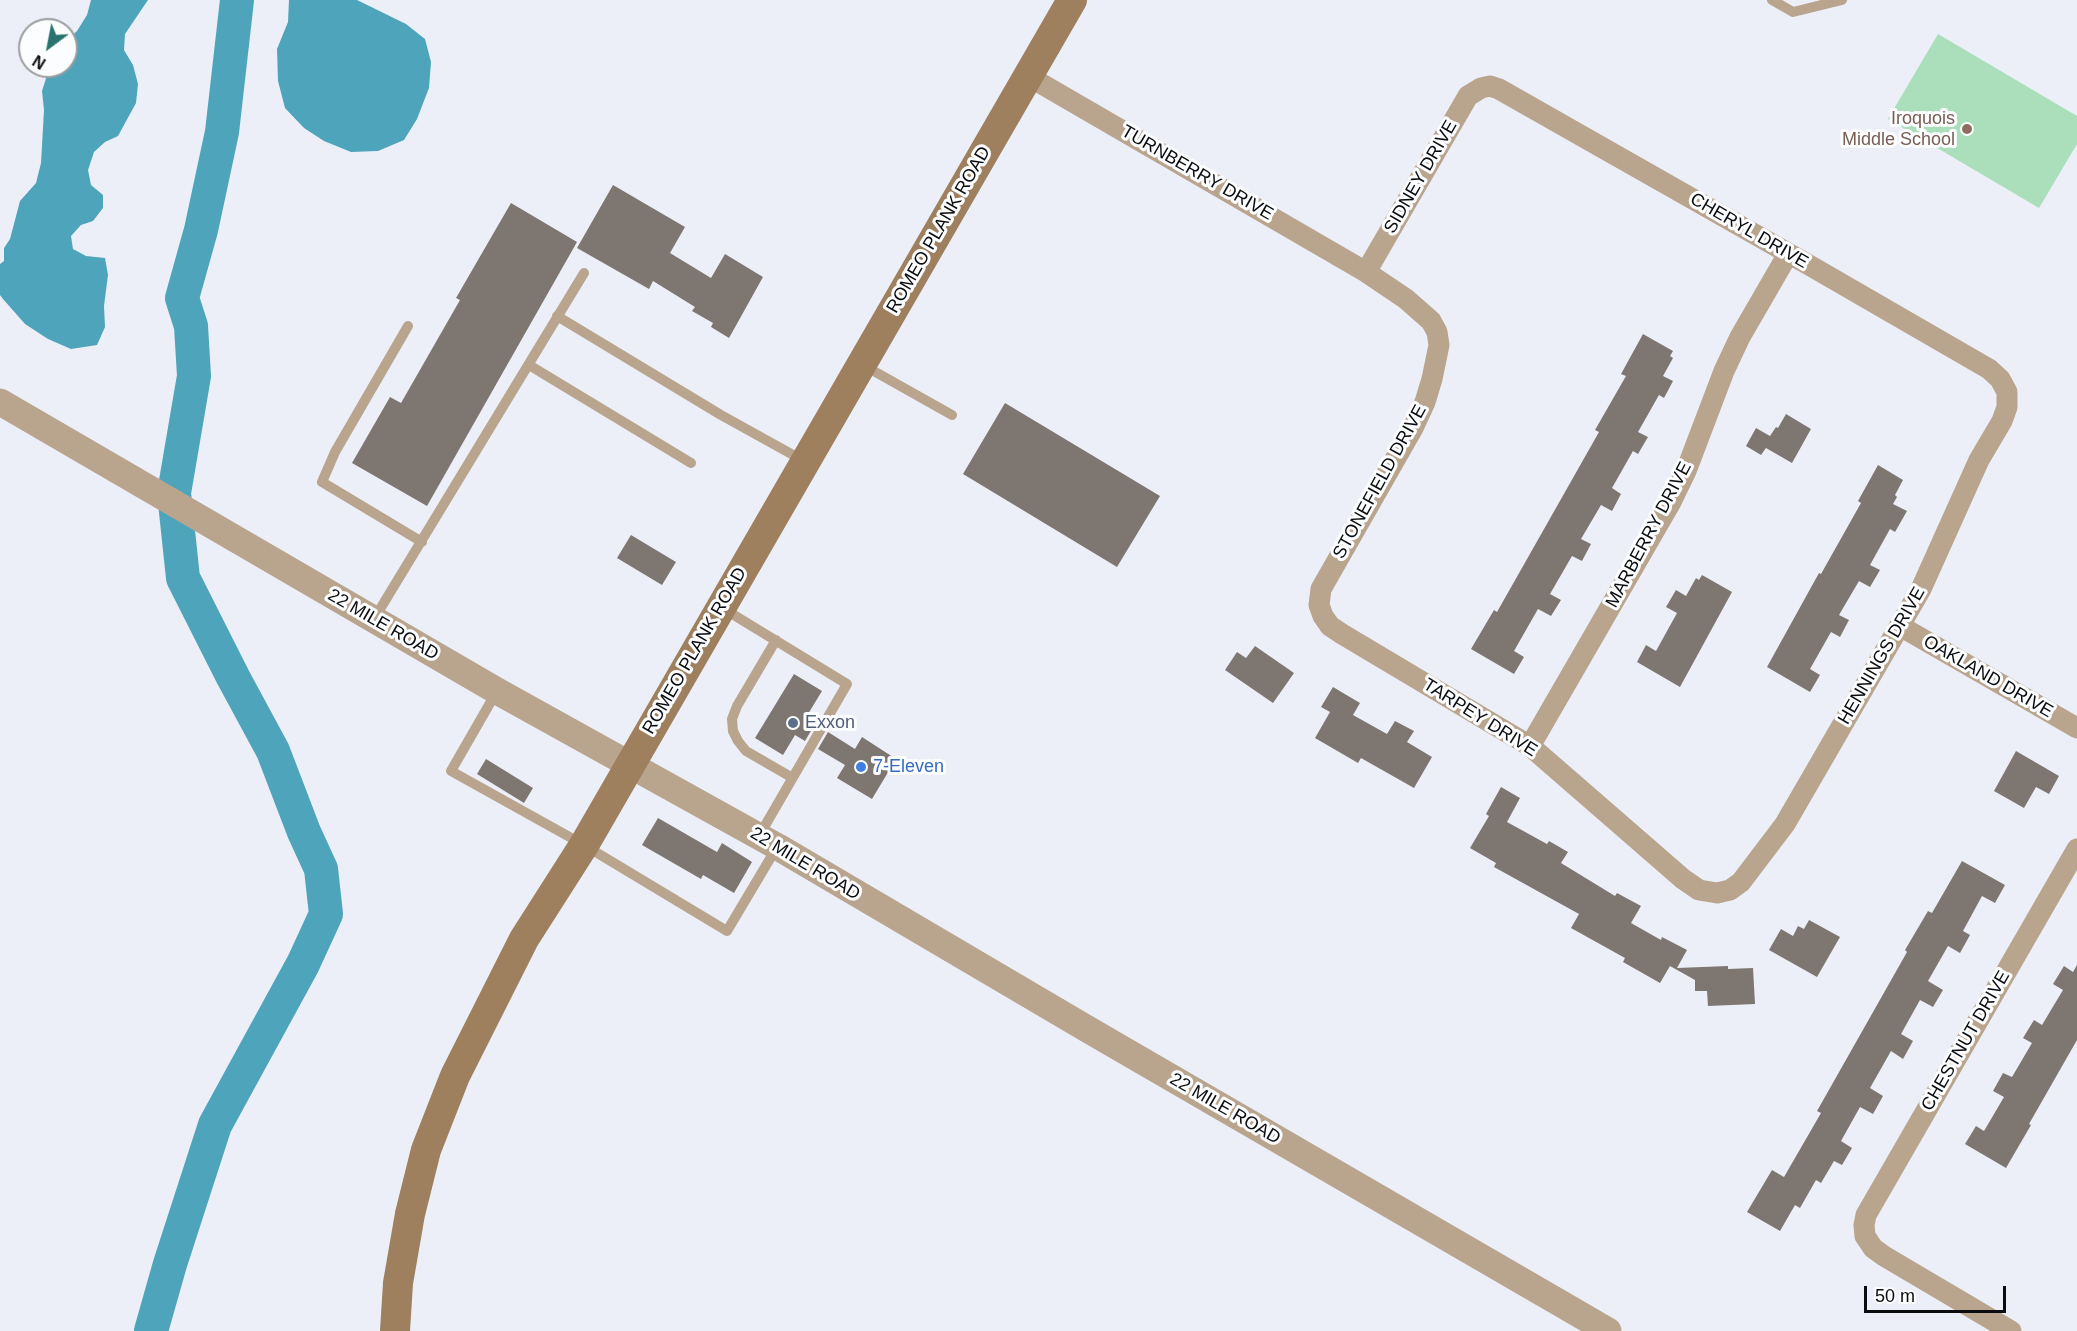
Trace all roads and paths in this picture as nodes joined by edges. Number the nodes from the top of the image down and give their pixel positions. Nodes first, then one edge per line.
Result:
1 (1072, 0) edge
2 (1772, 0) edge
3 (1842, 0) edge
4 (1028, 76) junction
5 (1480, 88) joint
6 (1788, 254) junction
7 (1366, 272) junction
8 (584, 273) dead end
9 (557, 316) junction
10 (408, 326) dead end
11 (861, 364) junction
12 (529, 365) junction
13 (2007, 392) joint
14 (0, 402) edge
15 (952, 415) dead end
16 (805, 461) junction
17 (692, 463) dead end
18 (422, 542) junction
19 (720, 607) junction
20 (1323, 616) joint
21 (374, 620) junction
22 (1900, 626) junction
23 (776, 640) junction
24 (497, 691) junction
25 (2077, 728) edge
26 (1530, 746) junction
27 (630, 765) junction
28 (791, 777) junction
29 (768, 842) junction
30 (584, 845) junction
31 (2077, 849) edge
32 (1717, 893) joint
33 (395, 1331) edge
34 (1608, 1331) edge
35 (2011, 1331) edge

1 - 4 main road, ROMEO PLANK ROAD
2 - 3 lane
4 - 7 street, TURNBERRY DRIVE
4 - 11 main road, ROMEO PLANK ROAD
5 - 6 street, CHERYL DRIVE
5 - 7 street, SIDNEY DRIVE
6 - 13 street, CHERYL DRIVE
6 - 26 street, MARBERRY DRIVE
7 - 20 street, STONEFIELD DRIVE
8 - 9 lane
9 - 12 lane
9 - 16 lane
10 - 18 lane
11 - 15 lane
11 - 16 main road, ROMEO PLANK ROAD
12 - 17 lane
12 - 18 lane
13 - 22 street, HENNINGS DRIVE
14 - 21 street, 22 MILE ROAD
16 - 19 main road, ROMEO PLANK ROAD
18 - 21 lane
19 - 23 lane
19 - 27 main road, ROMEO PLANK ROAD
20 - 26 street, TARPEY DRIVE
21 - 24 street, 22 MILE ROAD
22 - 25 street, OAKLAND DRIVE
22 - 32 street, HENNINGS DRIVE
23 - 28 lane
23 - 28 lane
24 - 27 street, 22 MILE ROAD
24 - 30 lane
26 - 32 street, TARPEY DRIVE
27 - 29 street, 22 MILE ROAD
27 - 30 main road, ROMEO PLANK ROAD
28 - 29 lane
29 - 30 lane
29 - 34 street, 22 MILE ROAD
30 - 33 main road, ROMEO PLANK ROAD
31 - 35 street, CHESTNUT DRIVE

